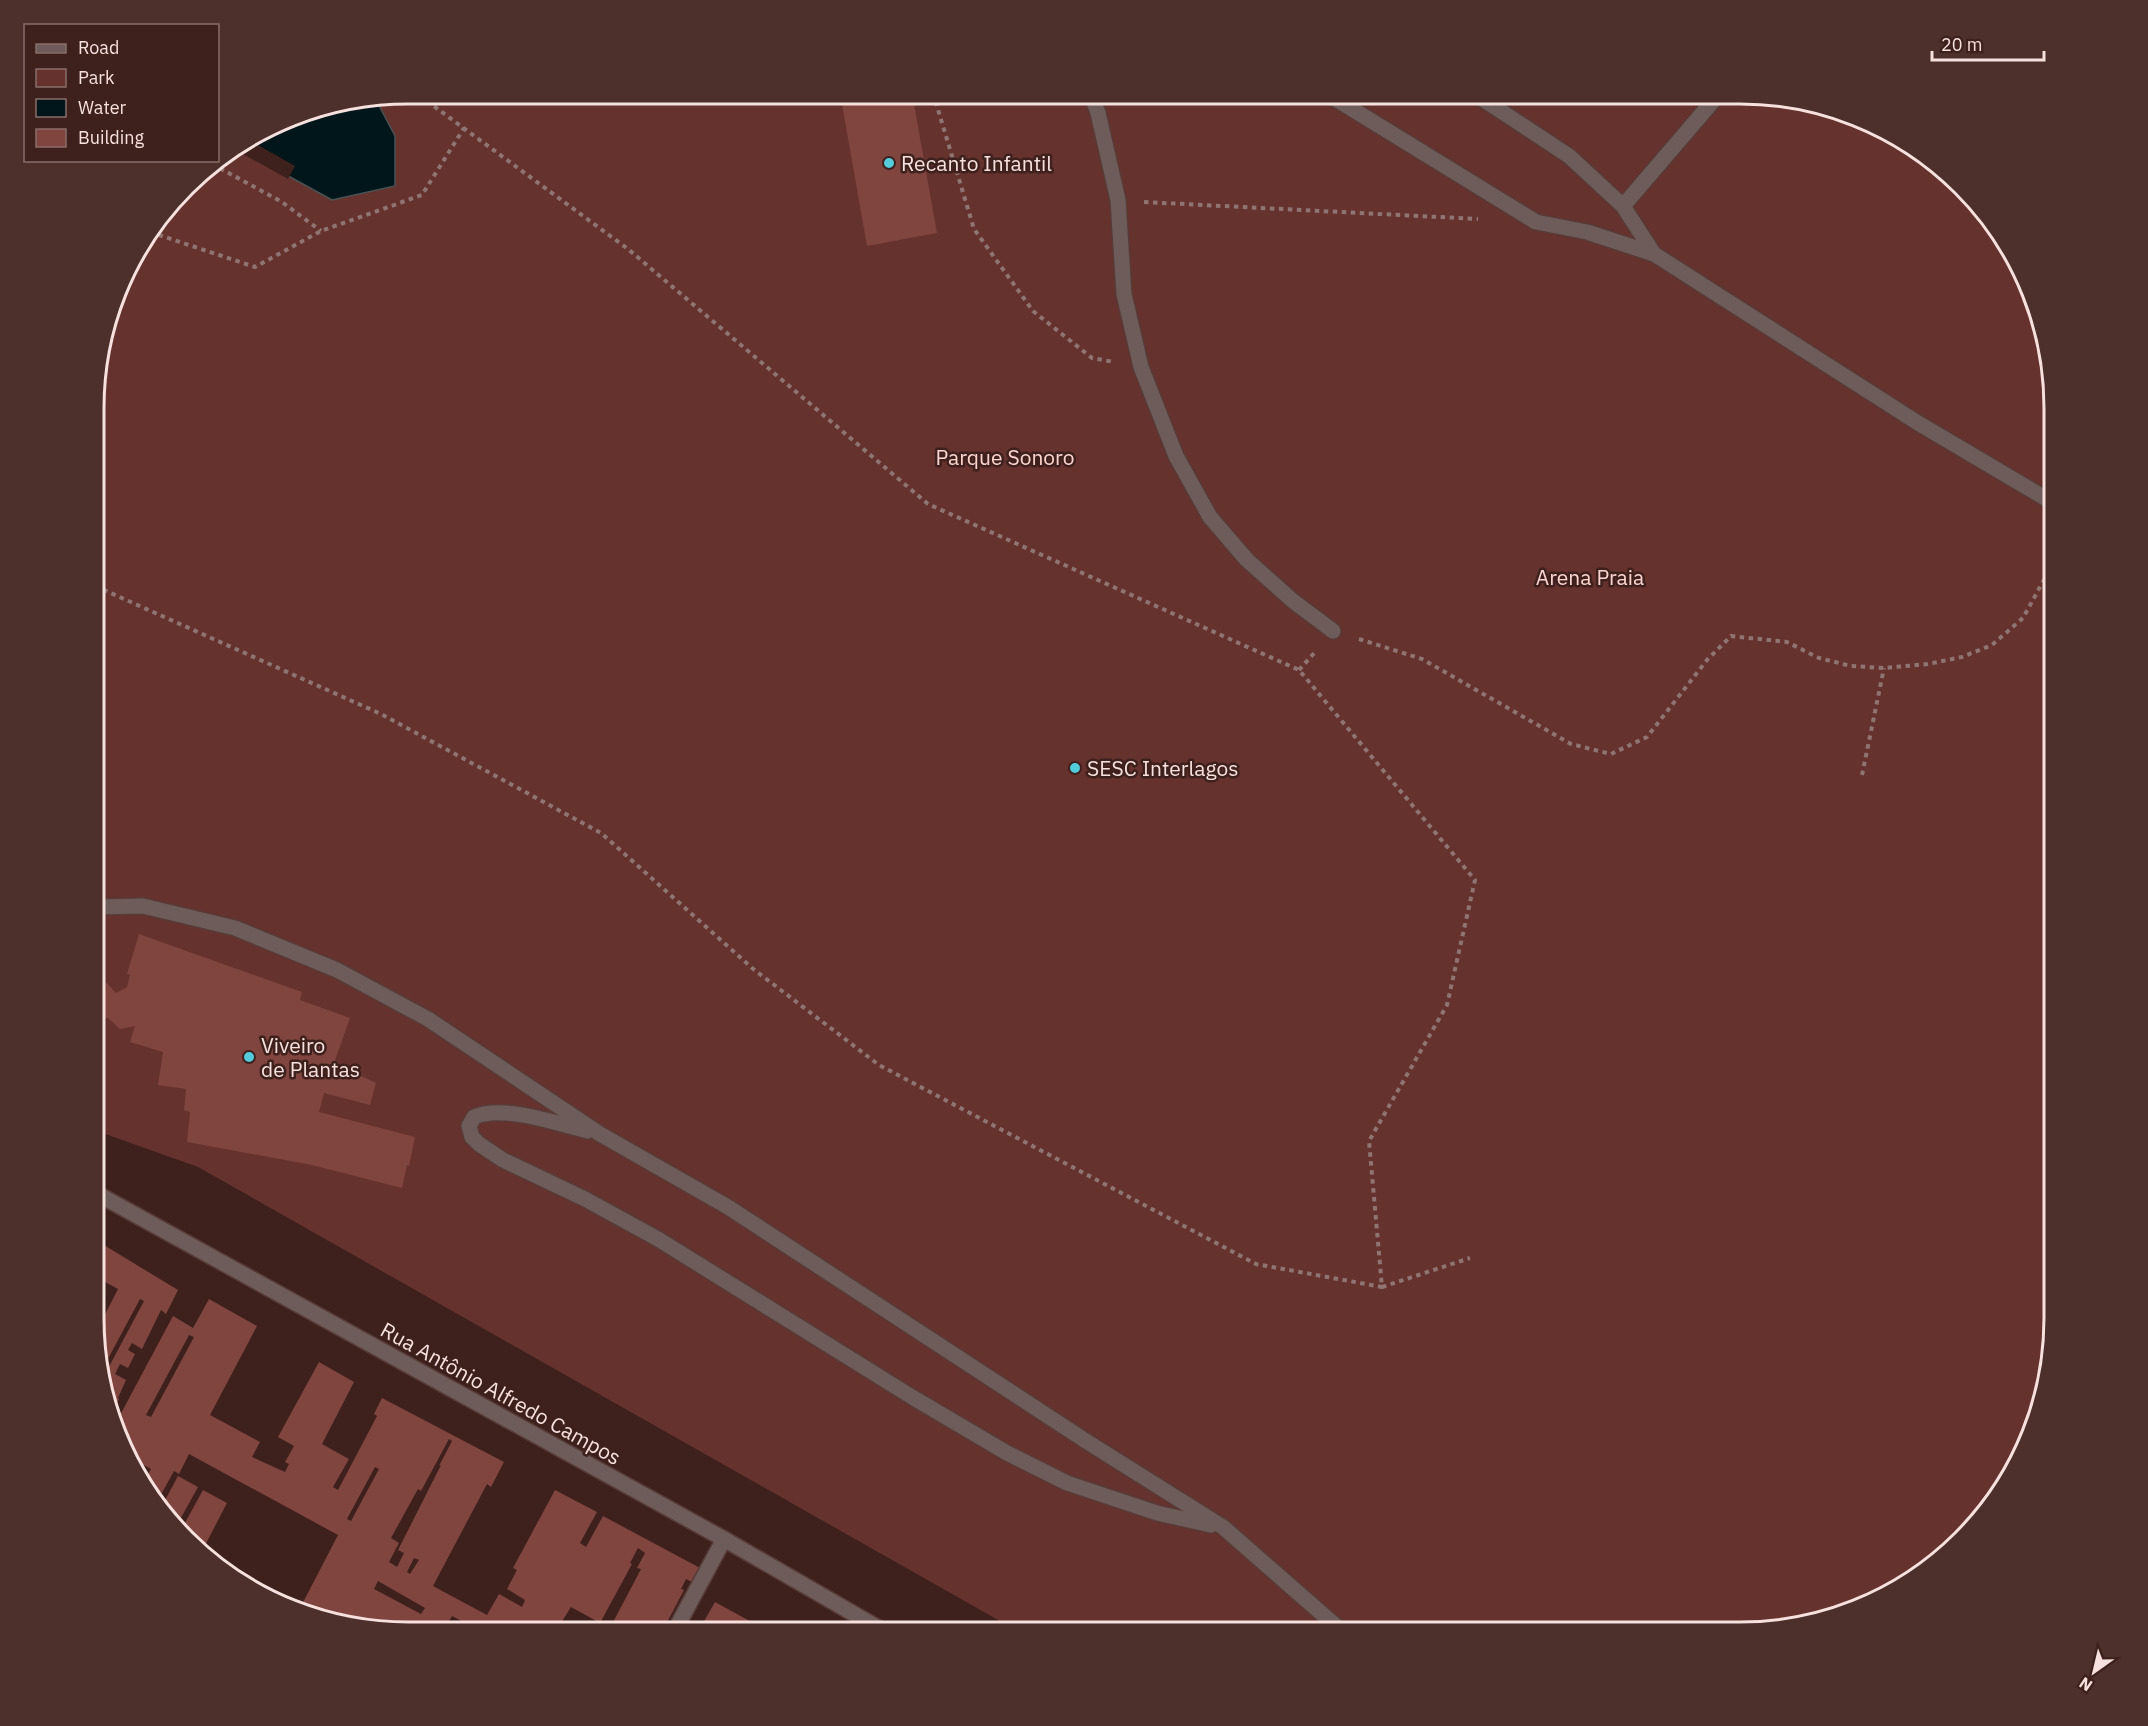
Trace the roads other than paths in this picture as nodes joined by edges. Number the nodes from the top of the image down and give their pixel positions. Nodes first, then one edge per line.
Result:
1 (1095, 104) edge
2 (1344, 104) edge
3 (1491, 104) edge
4 (1710, 104) edge
5 (1623, 206) junction
6 (1654, 254) junction
7 (2044, 497) edge
8 (1333, 631) road end
9 (104, 907) edge
10 (600, 1134) junction
11 (104, 1198) edge
12 (1223, 1527) junction
13 (724, 1539) junction
14 (679, 1622) edge
15 (868, 1622) edge
16 (1331, 1622) edge

1 - 8 street
2 - 6 street
3 - 5 street
4 - 5 street
5 - 6 street
6 - 7 street
9 - 10 street
10 - 12 street
10 - 12 street
11 - 13 street, Rua Antônio Alfredo Campos
12 - 16 street
13 - 14 street
13 - 15 street, Rua Antônio Alfredo Campos

